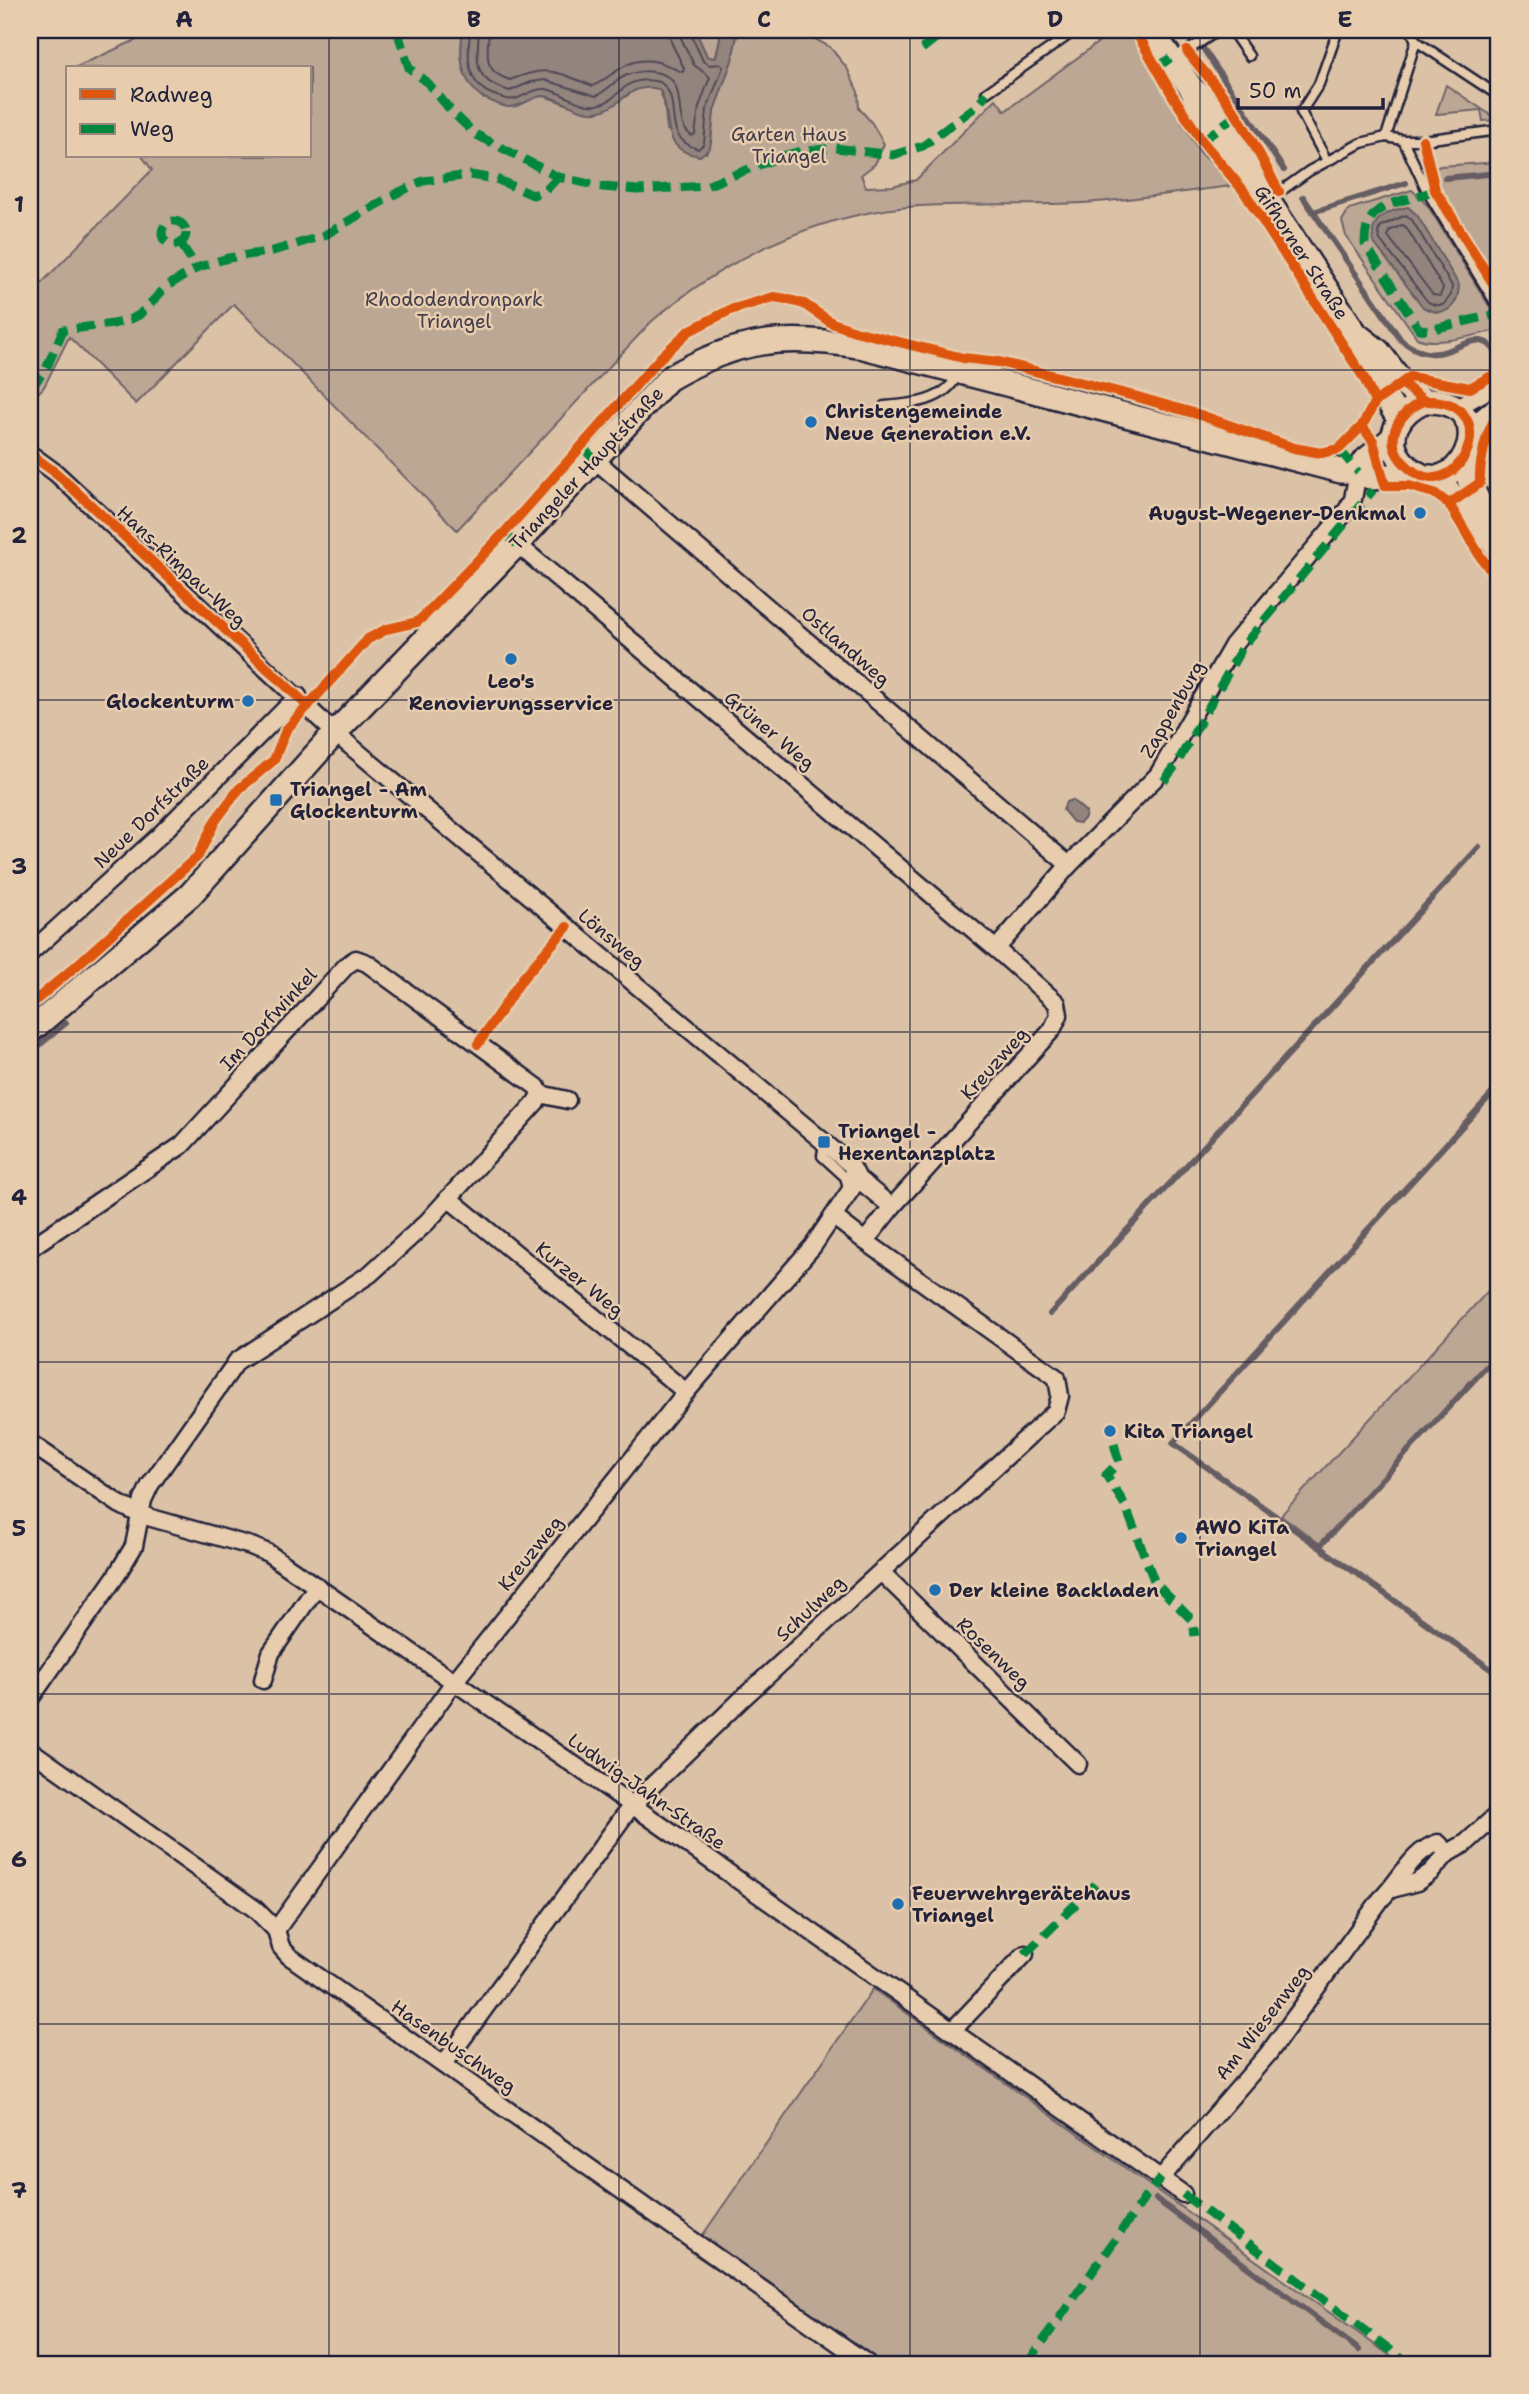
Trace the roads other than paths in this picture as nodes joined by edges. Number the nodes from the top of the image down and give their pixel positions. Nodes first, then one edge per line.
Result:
1 (1076, 30) edge
2 (1151, 30) edge
3 (1231, 30) edge
4 (1338, 30) edge
5 (1411, 30) edge
6 (1217, 31) edge
7 (1416, 41) junction
8 (1180, 53) junction
9 (1249, 56) dead end
10 (986, 93) dead end
11 (1499, 96) edge
12 (1499, 131) edge
13 (1386, 137) junction
14 (1403, 140) junction
15 (1327, 161) junction
16 (1268, 199) junction
17 (1499, 309) edge
18 (1356, 334) junction
19 (959, 372) junction
20 (1499, 384) edge
21 (1424, 401) junction
22 (1499, 403) edge
23 (884, 406) dead end
24 (1457, 408) junction
25 (1397, 428) junction
26 (1470, 432) junction
27 (30, 454) edge
28 (594, 459) junction
29 (1463, 461) junction
30 (1358, 472) junction
31 (1424, 475) junction
32 (517, 544) junction
33 (1495, 544) edge
34 (298, 696) junction
35 (335, 733) junction
36 (1069, 865) junction
37 (996, 948) junction
38 (30, 953) edge
39 (30, 1031) edge
40 (540, 1094) junction
41 (567, 1100) dead end
42 (854, 1185) junction
43 (448, 1198) junction
44 (892, 1207) junction
45 (834, 1217) junction
46 (865, 1241) junction
47 (30, 1248) edge
48 (686, 1392) junction
49 (30, 1443) edge
50 (141, 1515) junction
51 (881, 1572) junction
52 (317, 1586) junction
53 (263, 1680) dead end
54 (454, 1682) junction
55 (30, 1699) edge
56 (30, 1750) edge
57 (1078, 1764) dead end
58 (632, 1805) junction
59 (1499, 1813) edge
60 (276, 1930) junction
61 (1025, 1954) dead end
62 (952, 2031) junction
63 (444, 2064) junction
64 (1161, 2178) junction
65 (1183, 2194) dead end
66 (868, 2364) edge

1 - 10 lane
2 - 8 street, Gifhorner Straße
3 - 9 lane
4 - 15 lane
5 - 7 lane
6 - 8 lane
7 - 11 lane
7 - 13 lane
8 - 16 street, Gifhorner Straße
12 - 14 lane
13 - 14 lane
13 - 15 lane
14 - 17 lane
15 - 16 lane
16 - 18 street, Gifhorner Straße
18 - 21 street, Gifhorner Straße
18 - 25 street, Gifhorner Straße
19 - 23 lane
19 - 28 street, Triangeler Hauptstraße
19 - 30 street, Triangeler Hauptstraße
20 - 24 street
21 - 24 street, Gifhorner Straße
21 - 25 street
22 - 26 street
24 - 26 street
25 - 30 street
25 - 31 street, Gifhorner Straße
26 - 29 street
27 - 34 street, Hans-Rimpau-Weg
28 - 32 street, Triangeler Hauptstraße
28 - 36 street, Ostlandweg
29 - 31 street
29 - 33 street, Gifhorner Straße
30 - 31 street, Triangeler Hauptstraße
30 - 36 street, Zappenburg
31 - 33 street, Gifhorner Straße
32 - 35 street, Triangeler Hauptstraße
32 - 37 street, Grüner Weg
34 - 35 street, Hans-Rimpau-Weg
34 - 38 street, Neue Dorfstraße
35 - 39 street, Triangeler Hauptstraße
35 - 42 street, Lönsweg
36 - 37 street, Zappenburg
37 - 44 street, Kreuzweg
40 - 41 street
40 - 43 street
40 - 47 street, Im Dorfwinkel
42 - 44 street, Lönsweg
42 - 45 street, Kreuzweg
43 - 48 street, Kurzer Weg
43 - 50 street
44 - 46 street
45 - 46 street, Schulweg
45 - 48 street, Kreuzweg
46 - 51 street, Schulweg
48 - 54 street, Kreuzweg
49 - 50 street, Ludwig-Jahn-Straße
50 - 52 street, Ludwig-Jahn-Straße
50 - 55 street
51 - 57 street, Rosenweg
51 - 58 street, Schulweg
52 - 53 street
52 - 54 street, Ludwig-Jahn-Straße
54 - 58 street, Ludwig-Jahn-Straße
54 - 60 street, Kreuzweg
56 - 60 street, Hasenbuschweg
58 - 62 street, Ludwig-Jahn-Straße
58 - 63 street, Schulweg
59 - 64 street, Am Wiesenweg
60 - 63 street, Hasenbuschweg
61 - 62 street
62 - 64 street, Ludwig-Jahn-Straße
63 - 66 street, Hasenbuschweg
64 - 65 street, Ludwig-Jahn-Straße

